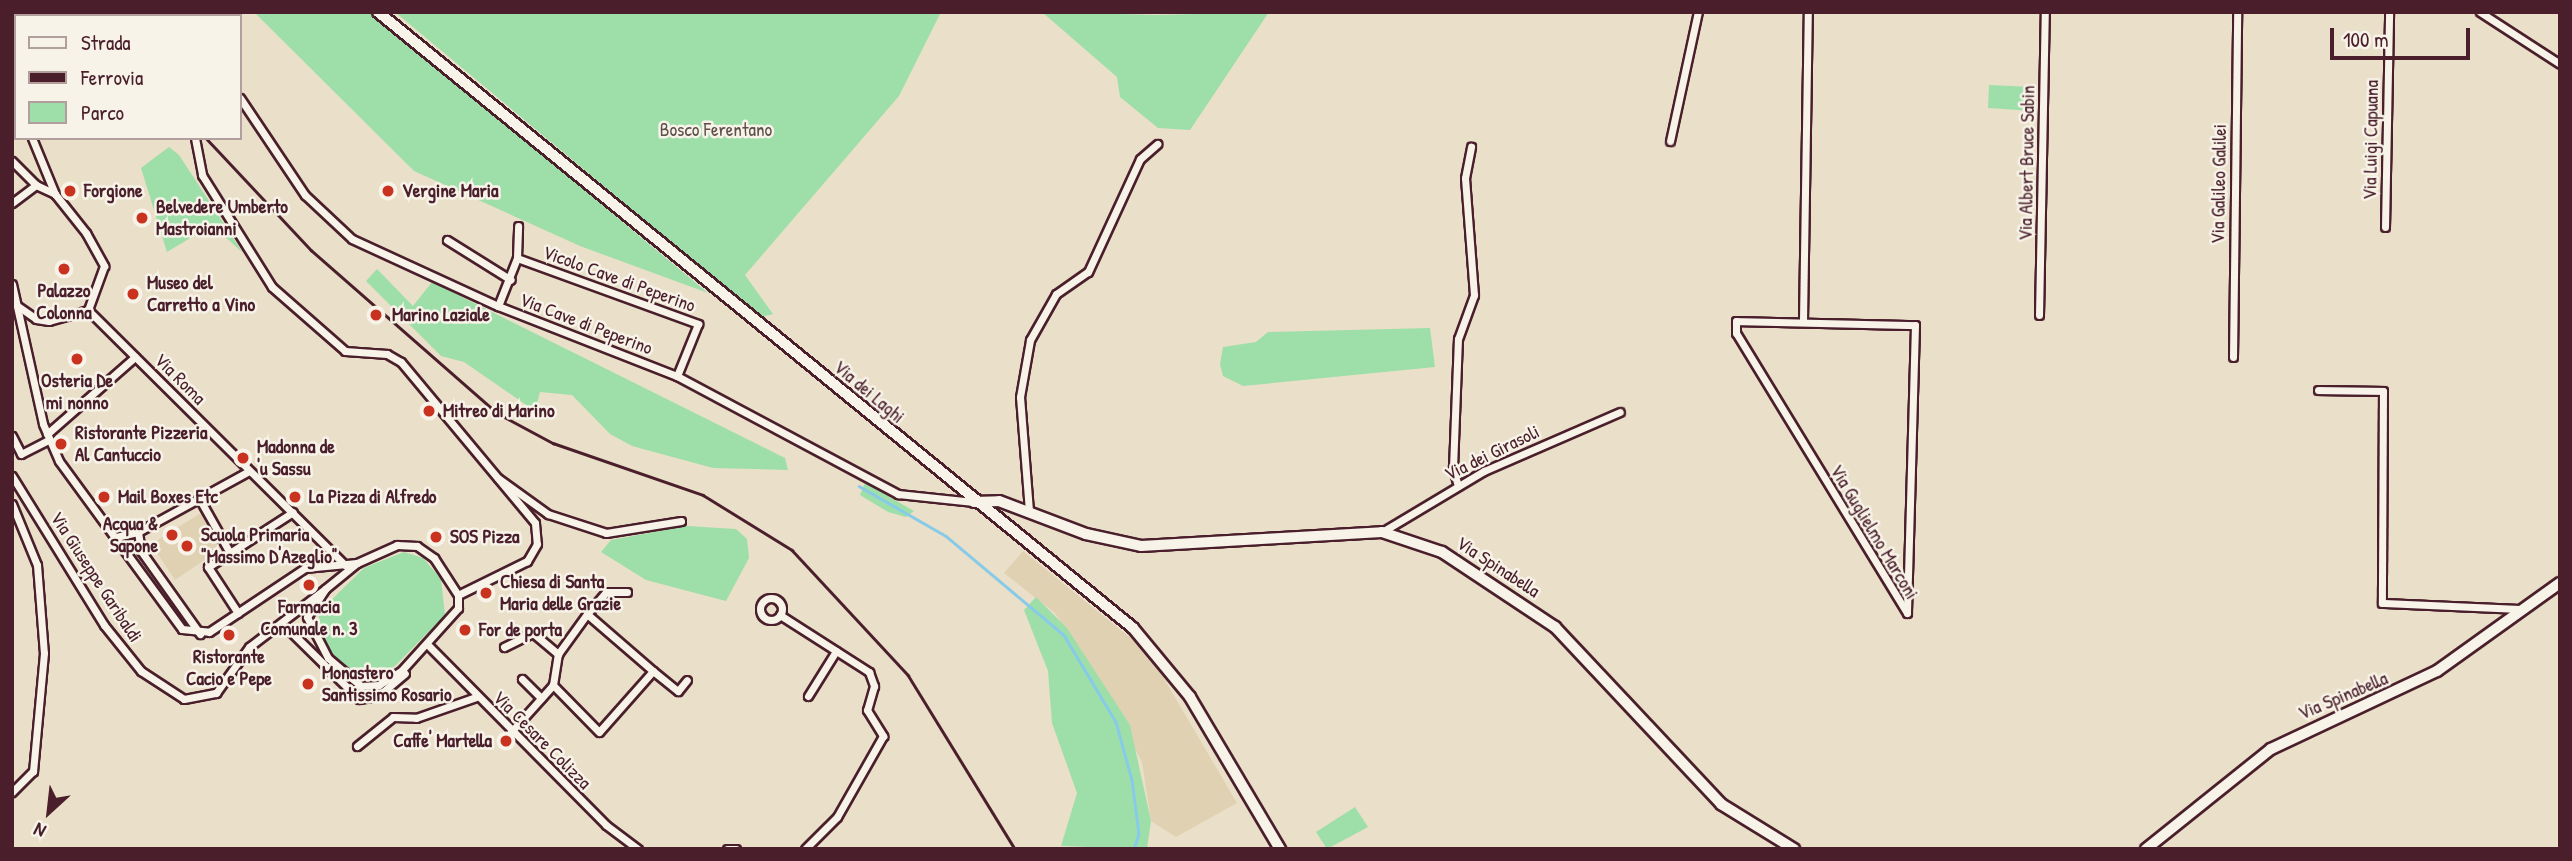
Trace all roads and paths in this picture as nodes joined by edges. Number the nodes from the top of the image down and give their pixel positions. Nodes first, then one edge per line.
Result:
1 (378, 12) edge
2 (1698, 12) edge
3 (1808, 12) edge
4 (2045, 12) edge
5 (2237, 12) edge
6 (2389, 12) edge
7 (2480, 12) edge
8 (2560, 64) edge
9 (242, 101) edge
10 (33, 140) edge
11 (195, 140) edge
12 (1670, 141) dead end
13 (1157, 144) dead end
14 (1471, 147) dead end
15 (12, 161) edge
16 (36, 185) junction
17 (55, 194) junction
18 (12, 203) edge
19 (518, 226) dead end
20 (2385, 227) dead end
21 (447, 240) dead end
22 (517, 258) junction
23 (511, 280) junction
24 (12, 284) edge
25 (12, 302) edge
26 (498, 306) junction
27 (19, 307) junction
28 (88, 310) junction
29 (2039, 316) dead end
30 (36, 319) junction
31 (1803, 320) junction
32 (23, 325) junction
33 (135, 357) junction
34 (2233, 357) dead end
35 (677, 376) junction
36 (2318, 390) dead end
37 (1620, 412) dead end
38 (12, 436) edge
39 (48, 437) junction
40 (249, 471) junction
41 (12, 475) edge
42 (498, 478) junction
43 (1458, 486) junction
44 (199, 498) junction
45 (974, 502) junction
46 (12, 504) edge
47 (1028, 511) junction
48 (293, 512) junction
49 (681, 521) dead end
50 (138, 532) junction
51 (1382, 532) junction
52 (116, 537) junction
53 (230, 553) junction
54 (357, 563) junction
55 (327, 565) junction
56 (345, 565) junction
57 (341, 578) junction
58 (2560, 583) edge
59 (325, 589) junction
60 (626, 592) dead end
61 (458, 595) junction
62 (2526, 610) junction
63 (238, 613) junction
64 (587, 614) junction
65 (780, 615) dead end
66 (290, 631) dead end
67 (201, 634) junction
68 (504, 647) dead end
69 (431, 648) junction
70 (836, 651) junction
71 (558, 654) junction
72 (653, 671) junction
73 (522, 679) dead end
74 (687, 680) dead end
75 (553, 685) junction
76 (808, 695) dead end
77 (476, 697) junction
78 (541, 698) junction
79 (510, 733) junction
80 (357, 746) dead end
81 (12, 792) edge
82 (638, 849) edge
83 (727, 849) edge
84 (736, 849) edge
85 (805, 849) edge
86 (1280, 849) edge
87 (1794, 849) edge
88 (2146, 849) edge

1 - 45 main road, Via dei Laghi
2 - 12 street
3 - 31 street
4 - 29 street, Via Albert Bruce Sabin
5 - 34 street, Via Galileo Galilei
6 - 20 street, Via Luigi Capuana
7 - 8 street
9 - 26 street, Via Cave di Peperino
10 - 17 street
11 - 42 street
13 - 47 street
14 - 43 street
15 - 16 street
16 - 17 street
16 - 18 street
17 - 28 street
19 - 22 street, Vicolo Cave di Peperino
21 - 23 street
22 - 23 street, Vicolo Cave di Peperino
22 - 35 street, Vicolo Cave di Peperino
23 - 26 street, Vicolo Cave di Peperino
24 - 27 street
25 - 27 street
26 - 35 street, Via Cave di Peperino
27 - 30 street
27 - 32 street
28 - 30 street
28 - 33 street, Via Roma
30 - 32 street
31 - 31 street, Via Guglielmo Marconi
32 - 39 street
33 - 39 street
33 - 40 street, Via Roma
35 - 45 street, Via Cave di Peperino
36 - 62 street
37 - 43 street, Via dei Girasoli
38 - 39 street
39 - 52 street
40 - 44 street
40 - 48 street, Via Roma
41 - 59 street, Via Giuseppe Garibaldi
42 - 49 street
42 - 61 street
43 - 51 street, Via dei Girasoli
44 - 50 street
44 - 53 street
45 - 47 street, Via Spinabella
45 - 86 main road, Via dei Laghi
46 - 81 street
47 - 51 street, Via Spinabella
48 - 53 street
48 - 56 street, Via Roma
50 - 52 street
50 - 67 street
51 - 87 street, Via Spinabella
52 - 67 street
53 - 63 street
54 - 56 street
54 - 57 street
54 - 61 street
55 - 56 street
55 - 57 street
55 - 63 street
57 - 59 street
58 - 62 street, Via Spinabella
59 - 69 street
60 - 64 street
61 - 69 street
62 - 88 street, Via Spinabella
63 - 67 street
64 - 71 street
64 - 72 street
65 - 70 street
66 - 69 street
68 - 71 street
69 - 77 street, Via Cesare Colizza
70 - 76 street
70 - 85 street
71 - 75 street
72 - 74 street
72 - 75 street
73 - 78 street
75 - 78 street
77 - 79 street, Via Cesare Colizza
77 - 80 street
78 - 79 street
79 - 82 street, Via Cesare Colizza
83 - 84 street

